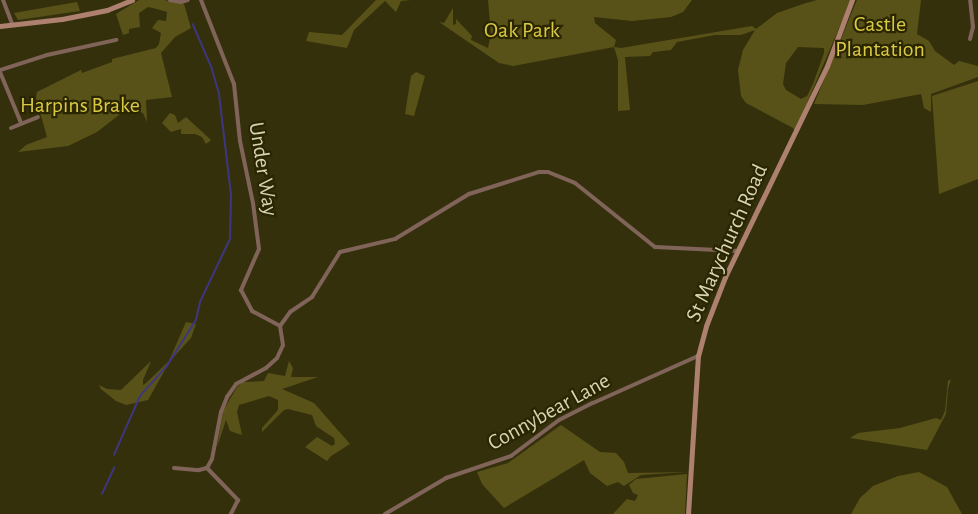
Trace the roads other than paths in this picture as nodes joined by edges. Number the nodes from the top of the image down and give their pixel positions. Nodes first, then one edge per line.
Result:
1 (3, 0) edge
2 (132, 0) edge
3 (170, 0) edge
4 (188, 0) edge
5 (201, 0) edge
6 (852, 0) edge
7 (970, 0) edge
8 (12, 25) junction
9 (0, 26) edge
10 (116, 39) dead end
11 (970, 39) dead end
12 (0, 71) edge
13 (38, 117) dead end
14 (21, 123) junction
15 (11, 128) dead end
16 (738, 251) junction
17 (280, 326) junction
18 (698, 356) junction
19 (174, 468) dead end
20 (207, 468) junction
21 (231, 514) edge
22 (385, 514) edge
23 (688, 514) edge

1 - 8 street
2 - 8 street
3 - 4 street
5 - 17 street, Under Way
6 - 16 street, St Marychurch Road
7 - 11 street
8 - 9 street
10 - 12 street
12 - 14 street
13 - 14 street
14 - 15 street
16 - 17 street
16 - 18 street, St Marychurch Road
17 - 20 street
18 - 22 street, Connybear Lane
18 - 23 street, St Marychurch Road
19 - 20 street
20 - 21 street

